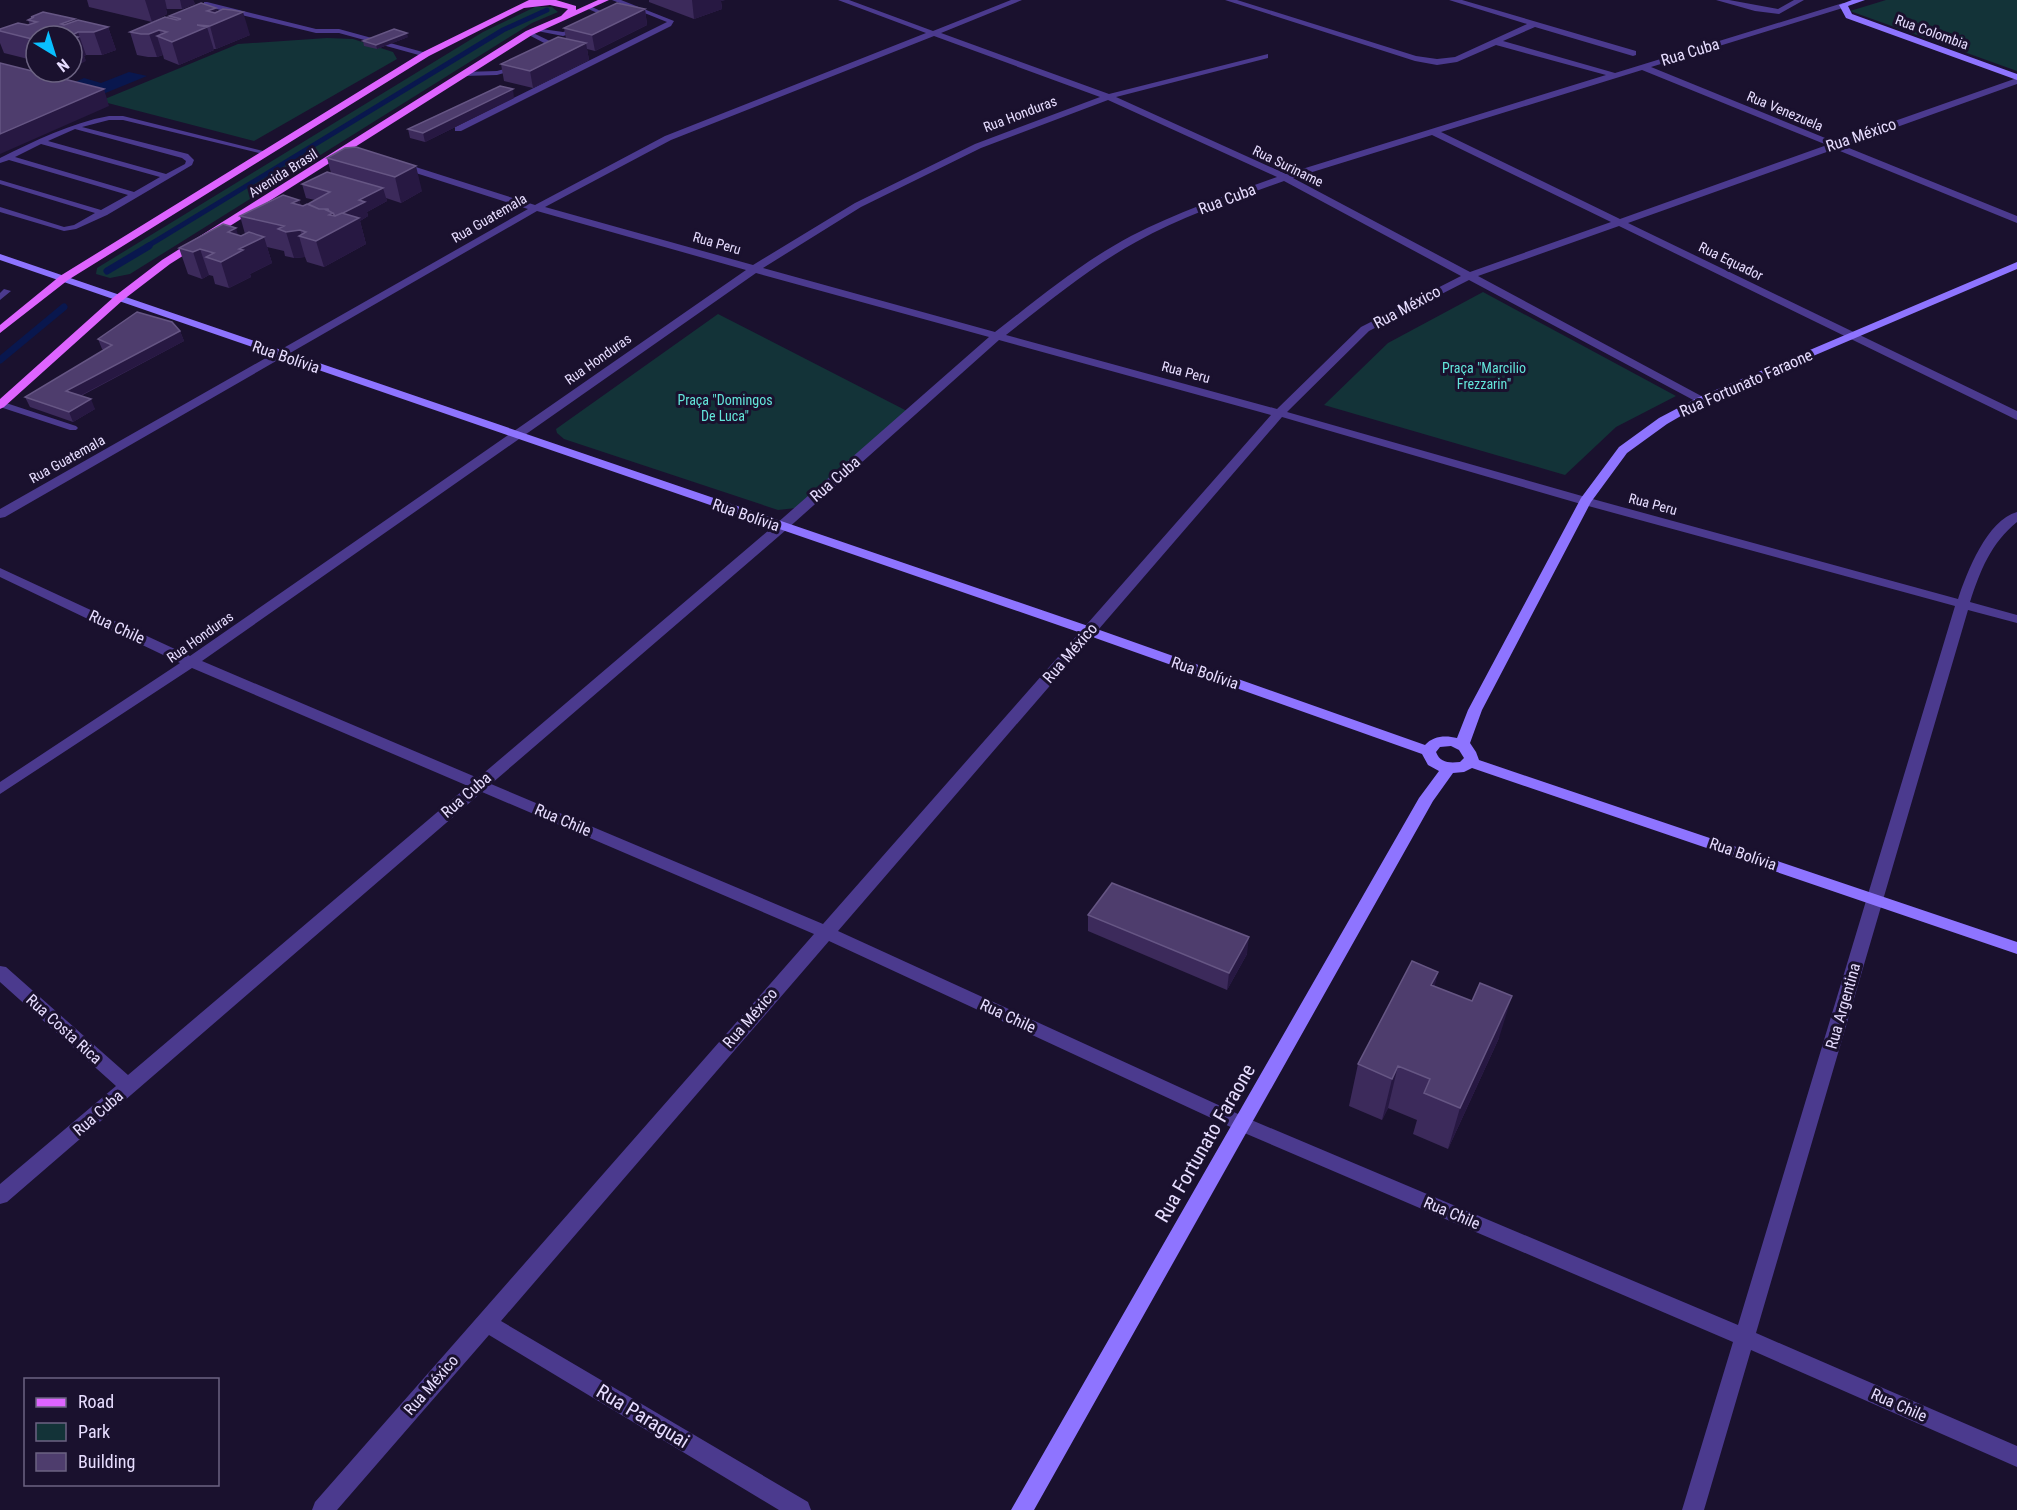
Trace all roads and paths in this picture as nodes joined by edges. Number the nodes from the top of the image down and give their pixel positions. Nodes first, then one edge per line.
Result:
1 (535, 0) edge
2 (605, 0) edge
3 (615, 0) edge
4 (842, 0) edge
5 (1018, 0) edge
6 (1229, 0) edge
7 (1453, 0) edge
8 (1720, 0) edge
9 (1800, 0) edge
10 (1859, 0) edge
11 (207, 4) edge
12 (1843, 6) junction
13 (519, 7) junction
14 (588, 7) junction
15 (1813, 15) junction
16 (1849, 16) junction
17 (560, 18) junction
18 (1535, 24) junction
19 (532, 32) junction
20 (932, 33) junction
21 (1492, 44) junction
22 (1633, 53) dead end
23 (426, 54) junction
24 (541, 56) edge
25 (1265, 56) dead end
26 (520, 66) edge
27 (1643, 67) junction
28 (464, 74) junction
29 (1614, 75) junction
30 (2017, 79) edge
31 (1597, 81) junction
32 (1108, 97) junction
33 (75, 127) junction
34 (458, 129) edge
35 (1432, 131) junction
36 (43, 142) junction
37 (1832, 146) junction
38 (267, 153) junction
39 (4, 159) edge
40 (382, 159) edge
41 (167, 177) junction
42 (1285, 177) junction
43 (0, 182) edge
44 (136, 195) junction
45 (536, 208) junction
46 (0, 209) edge
47 (104, 213) junction
48 (2017, 220) edge
49 (1615, 222) junction
50 (0, 257) edge
51 (2017, 265) edge
52 (754, 269) junction
53 (1468, 276) junction
54 (64, 278) junction
55 (119, 298) junction
56 (0, 330) edge
57 (998, 335) junction
58 (1851, 336) junction
59 (280, 355) junction
60 (1701, 400) junction
61 (0, 404) edge
62 (1279, 412) junction
63 (2017, 416) edge
64 (73, 428) dead end
65 (514, 435) junction
66 (1585, 501) junction
67 (0, 514) edge
68 (2017, 516) edge
69 (781, 527) junction
70 (0, 572) edge
71 (1963, 603) junction
72 (2017, 619) edge
73 (1089, 632) junction
74 (191, 662) junction
75 (1457, 742) junction
76 (1428, 751) junction
77 (1469, 762) junction
78 (1442, 767) junction
79 (479, 783) junction
80 (0, 789) edge
81 (1874, 898) junction
82 (825, 932) junction
83 (2017, 948) edge
84 (0, 972) edge
85 (128, 1086) junction
86 (1242, 1124) junction
87 (0, 1196) edge
88 (485, 1322) junction
89 (1746, 1338) junction
90 (2017, 1457) edge
91 (323, 1510) edge
92 (800, 1510) edge
93 (1022, 1510) edge
94 (1693, 1510) edge

1 - 13 main road, Avenida Brasil
2 - 14 main road, Avenida Brasil
3 - 34 lane
4 - 20 street, Rua Suriname
5 - 20 street, Rua Guatemala
6 - 21 street
7 - 18 street
8 - 9 street
10 - 12 main road, Rua Cuba
11 - 23 street
12 - 15 street, Rua Cuba
12 - 16 main road
13 - 17 main road
13 - 23 main road, Avenida Brasil
14 - 17 main road, Avenida Brasil
14 - 19 lane
15 - 16 street, Rua Cuba
15 - 27 street, Rua Cuba
16 - 30 main road, Rua Colombia
17 - 19 main road, Avenida Brasil
18 - 21 street
18 - 22 street
19 - 24 lane
19 - 28 main road, Avenida Brasil
20 - 32 street, Rua Suriname
20 - 45 street, Rua Guatemala
21 - 29 street
21 - 31 street
23 - 38 main road, Avenida Brasil
25 - 32 street, Rua Honduras
26 - 28 lane
27 - 29 street, Rua Cuba
27 - 37 street, Rua Venezuela
28 - 55 main road, Avenida Brasil
29 - 31 street, Rua Cuba
30 - 37 street, Rua México
31 - 35 street, Rua Cuba
32 - 42 street, Rua Suriname
32 - 52 street, Rua Honduras
33 - 36 lane
33 - 38 lane
33 - 41 lane
35 - 42 street, Rua Cuba
35 - 49 street, Rua Equador
36 - 39 lane
36 - 41 lane
37 - 48 street, Rua Venezuela
37 - 49 street, Rua México
38 - 54 main road, Avenida Brasil
39 - 44 lane
40 - 45 street, Rua Peru
41 - 44 lane
42 - 53 street, Rua Suriname
42 - 57 street, Rua Cuba
43 - 47 lane
44 - 47 lane
45 - 52 street, Rua Peru
45 - 59 street, Rua Guatemala
46 - 47 lane
49 - 53 street, Rua México
49 - 58 street, Rua Equador
50 - 54 main road, Rua Bolívia
51 - 58 main road, Rua Fortunato Faraone
52 - 57 street, Rua Peru
52 - 65 street, Rua Honduras
53 - 60 street, Rua Suriname
53 - 62 street, Rua México
54 - 55 main road, Rua Bolívia
54 - 56 main road, Avenida Brasil
55 - 59 main road, Rua Bolívia
55 - 61 main road, Avenida Brasil
57 - 62 street, Rua Peru
57 - 69 street, Rua Cuba
58 - 60 main road, Rua Fortunato Faraone
58 - 63 street, Rua Equador
59 - 65 main road, Rua Bolívia
59 - 67 street, Rua Guatemala
60 - 66 main road, Rua Fortunato Faraone
61 - 64 lane
62 - 66 street, Rua Peru
62 - 73 street, Rua México
65 - 69 main road, Rua Bolívia
65 - 74 street, Rua Honduras
66 - 71 street, Rua Peru
66 - 75 main road, Rua Fortunato Faraone
68 - 71 street, Rua Argentina
69 - 73 main road, Rua Bolívia
69 - 79 street, Rua Cuba
70 - 74 street, Rua Chile
71 - 72 street, Rua Peru
71 - 81 street, Rua Argentina
73 - 76 main road, Rua Bolívia
73 - 82 street, Rua México
74 - 79 street, Rua Chile
74 - 80 street, Rua Honduras
75 - 76 main road
75 - 77 main road
76 - 78 main road
77 - 78 main road
77 - 81 main road, Rua Bolívia
78 - 86 main road, Rua Fortunato Faraone
79 - 82 street, Rua Chile
79 - 85 street, Rua Cuba
81 - 83 main road, Rua Bolívia
81 - 89 street, Rua Argentina
82 - 86 street, Rua Chile
82 - 88 street, Rua México
84 - 85 street, Rua Costa Rica
85 - 87 street, Rua Cuba
86 - 89 street, Rua Chile
86 - 93 main road, Rua Fortunato Faraone
88 - 91 street, Rua México
88 - 92 street, Rua Paraguai
89 - 90 street, Rua Chile
89 - 94 street, Rua Argentina

